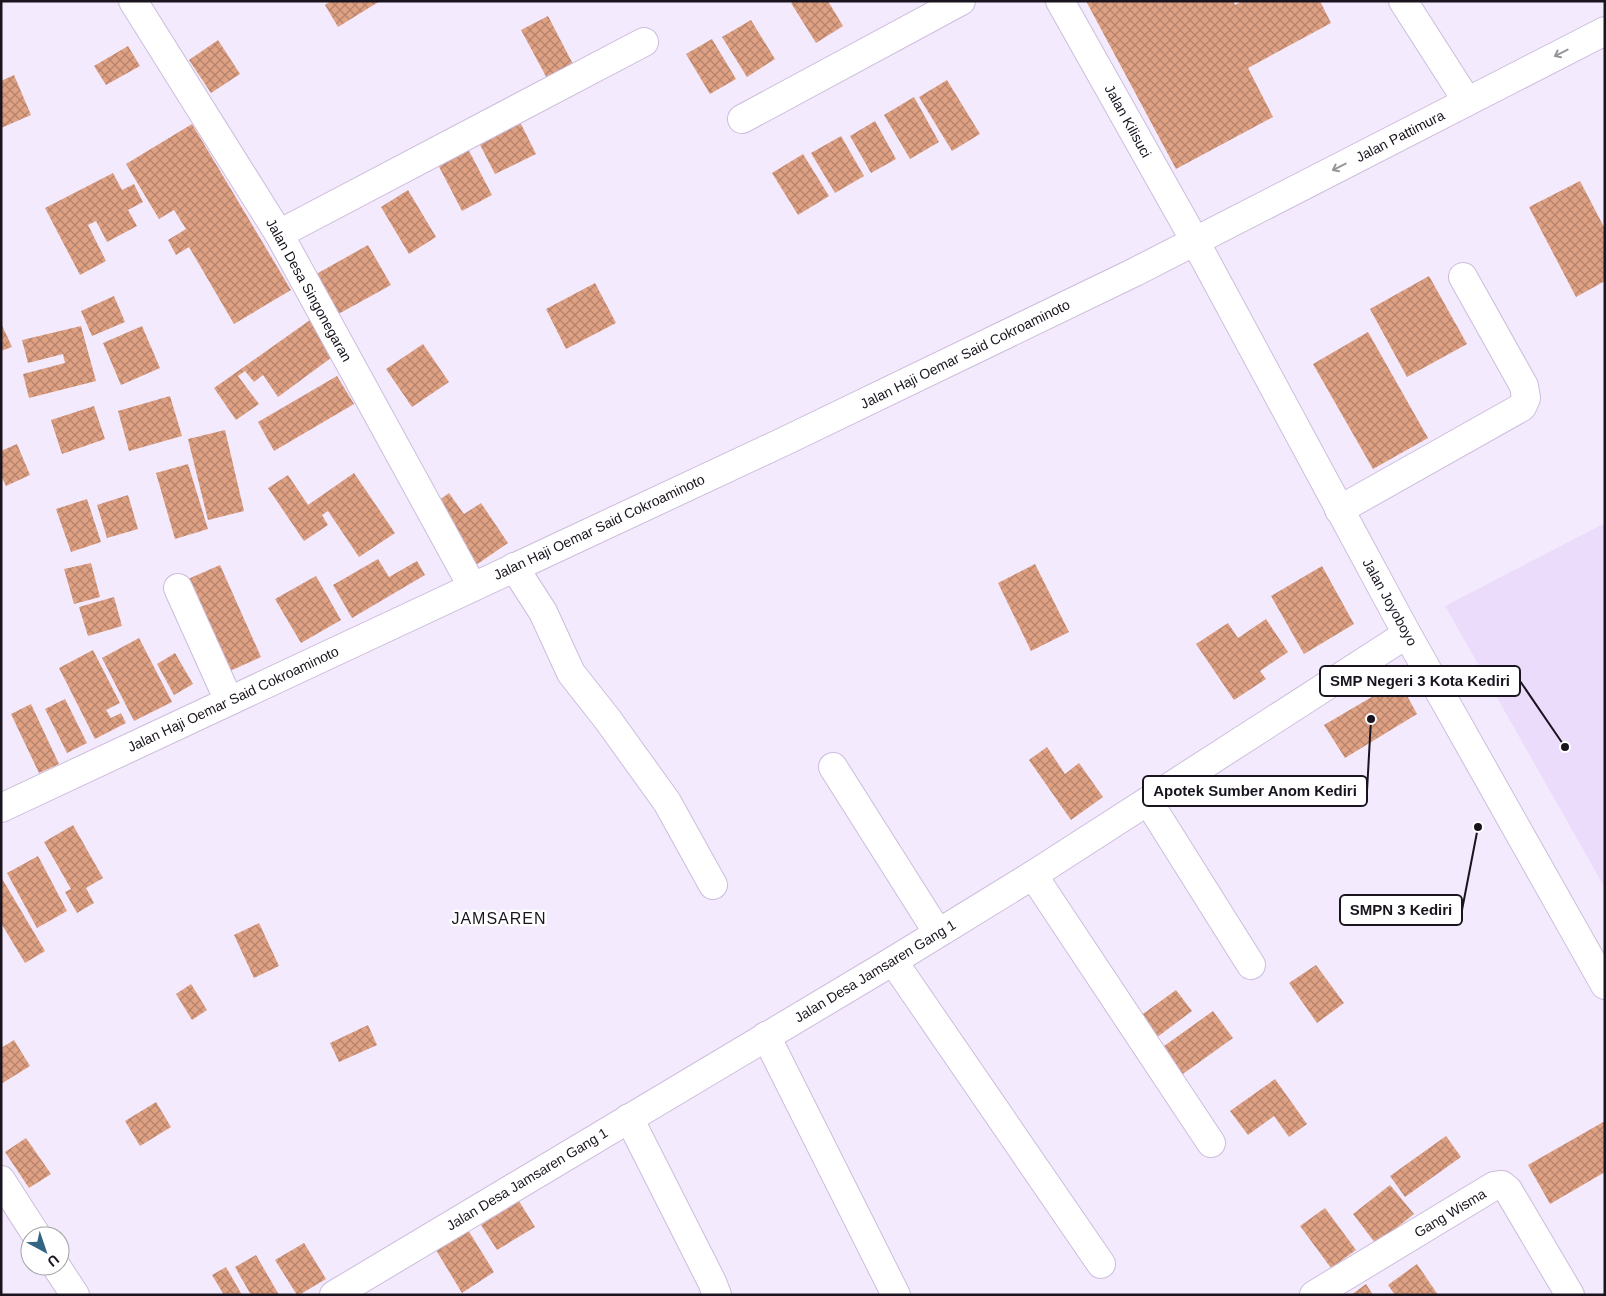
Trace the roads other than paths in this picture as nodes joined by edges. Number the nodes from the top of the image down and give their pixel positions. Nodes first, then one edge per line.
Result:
1 (133, 1) edge
2 (961, 1) edge
3 (1060, 1) edge
4 (1403, 1) edge
5 (1605, 31) edge
6 (644, 42) dead end
7 (1466, 102) junction
8 (742, 118) dead end
9 (279, 234) junction
10 (1195, 241) junction
11 (1463, 277) dead end
12 (1339, 510) junction
13 (514, 567) junction
14 (472, 586) junction
15 (178, 588) dead end
16 (1407, 634) junction
17 (229, 701) junction
18 (833, 766) dead end
19 (1148, 801) junction
20 (1, 808) edge
21 (1033, 875) junction
22 (713, 885) dead end
23 (938, 933) junction
24 (893, 961) junction
25 (1251, 966) dead end
26 (1604, 982) edge
27 (766, 1036) junction
28 (629, 1118) junction
29 (1211, 1143) dead end
30 (1, 1180) edge
31 (31, 1226) edge
32 (1101, 1264) dead end
33 (63, 1276) edge
34 (338, 1294) edge
35 (75, 1295) edge
36 (717, 1295) edge
37 (896, 1295) edge
38 (1314, 1295) edge
39 (1570, 1295) edge

1 - 9 street, Jalan Desa Singonegaran
2 - 8 street
3 - 10 street, Jalan Kilisuci
4 - 7 street
5 -> 7 street, Jalan Pattimura
6 - 9 street
7 -> 10 street, Jalan Pattimura
9 - 14 street, Jalan Desa Singonegaran
10 - 12 street, Jalan Joyoboyo
10 - 13 street, Jalan Haji Oemar Said Cokroaminoto
11 - 12 street
12 - 16 street, Jalan Joyoboyo
13 - 14 street, Jalan Haji Oemar Said Cokroaminoto
13 - 22 street
14 - 17 street, Jalan Haji Oemar Said Cokroaminoto
15 - 17 street
16 - 19 street, Jalan Desa Jamsaren Gang 1
16 - 26 street, Jalan Joyoboyo
17 - 20 street, Jalan Haji Oemar Said Cokroaminoto
18 - 23 street
19 - 21 street, Jalan Desa Jamsaren Gang 1
19 - 25 street
21 - 23 street, Jalan Desa Jamsaren Gang 1
21 - 29 street
23 - 24 street, Jalan Desa Jamsaren Gang 1
24 - 27 street, Jalan Desa Jamsaren Gang 1
24 - 32 street
27 - 28 street, Jalan Desa Jamsaren Gang 1
27 - 37 street
28 - 34 street, Jalan Desa Jamsaren Gang 1
28 - 36 street
30 - 31 street
33 - 35 street
38 - 39 street, Gang Wisma

